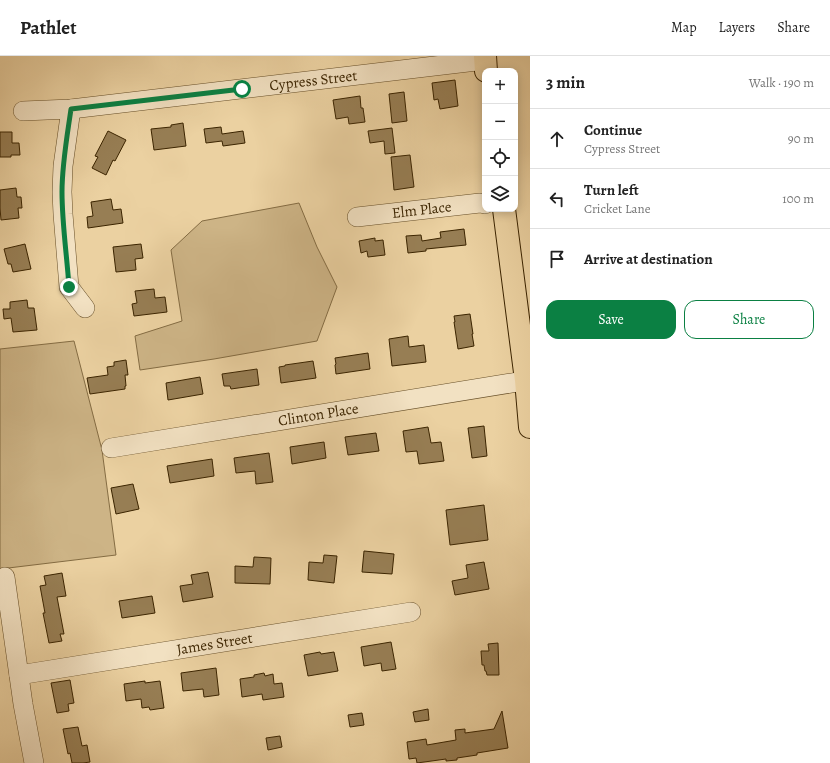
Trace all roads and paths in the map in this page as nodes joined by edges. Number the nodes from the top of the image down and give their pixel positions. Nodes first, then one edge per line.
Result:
1 (485, 62) edge
2 (71, 109) junction
3 (23, 111) dead end
4 (482, 203) edge
5 (504, 212) edge
6 (357, 217) dead end
7 (86, 308) dead end
8 (528, 380) edge
9 (530, 427) edge
10 (111, 448) dead end
11 (5, 577) dead end
12 (411, 612) dead end
13 (19, 675) junction
14 (34, 763) edge

1 - 2 street, Cypress Street
2 - 3 street, Cypress Street
2 - 7 street
4 - 6 street, Elm Place
5 - 8 main road
8 - 9 main road
8 - 10 street, Clinton Place
11 - 13 street
12 - 13 street, James Street
13 - 14 street

